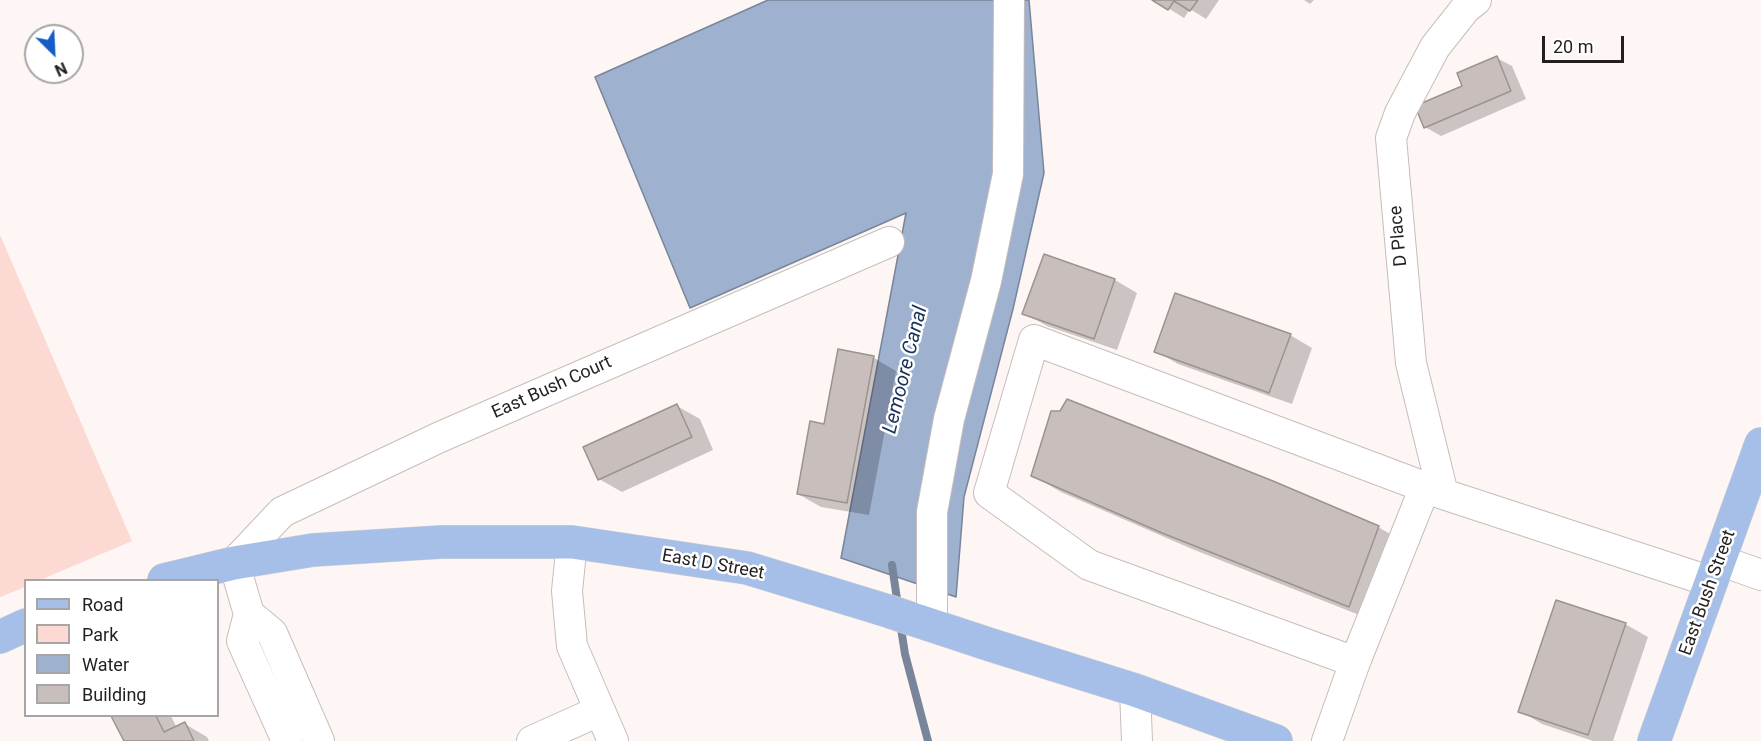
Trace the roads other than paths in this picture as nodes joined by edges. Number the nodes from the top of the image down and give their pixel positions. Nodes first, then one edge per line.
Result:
1 (1009, 0) edge
2 (1476, 0) edge
3 (889, 242) dead end
4 (1761, 444) edge
5 (1434, 490) junction
6 (572, 542) junction
7 (234, 563) junction
8 (1715, 571) junction
9 (1761, 575) edge
10 (168, 579) edge
11 (249, 614) junction
12 (932, 625) junction
13 (24, 627) edge
14 (0, 637) edge
15 (1355, 662) junction
16 (1135, 690) junction
17 (599, 711) junction
18 (287, 741) edge
19 (319, 741) edge
20 (532, 741) edge
21 (612, 741) edge
22 (1137, 741) edge
23 (1276, 741) edge
24 (1327, 741) edge
25 (1654, 741) edge

1 - 12 street
2 - 5 street, D Place
3 - 7 street, East Bush Court
4 - 8 main road, East Bush Street
5 - 8 street
5 - 15 street
5 - 15 street
6 - 7 main road, East D Street
6 - 12 main road, East D Street
6 - 17 street
7 - 10 main road, East D Street
7 - 11 street
8 - 9 street
8 - 25 main road, East Bush Street
11 - 18 street
11 - 19 street
12 - 16 main road, East D Street
13 - 14 main road
15 - 24 street
16 - 22 street
16 - 23 main road, East D Street
17 - 20 street
17 - 21 street

